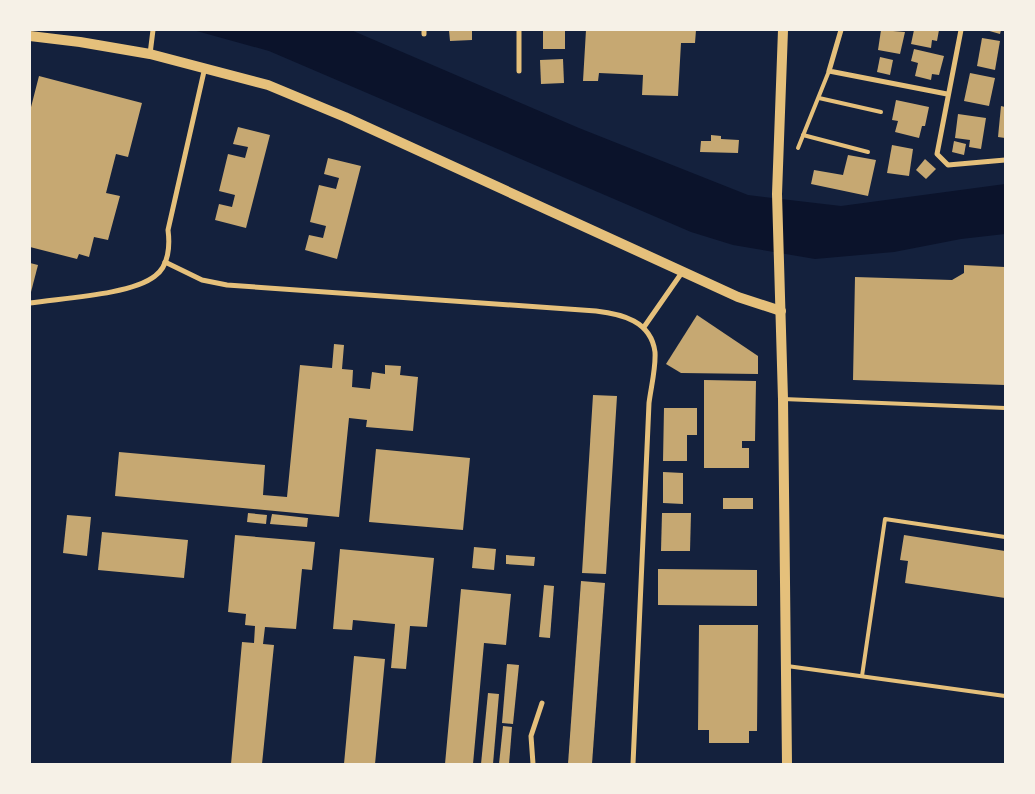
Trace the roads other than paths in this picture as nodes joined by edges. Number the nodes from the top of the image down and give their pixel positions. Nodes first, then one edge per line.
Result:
1 (154, 30) edge
2 (519, 30) edge
3 (783, 30) edge
4 (841, 30) edge
5 (961, 30) edge
6 (30, 36) edge
7 (150, 54) junction
8 (205, 67) junction
9 (519, 71) dead end
10 (829, 72) junction
11 (947, 94) junction
12 (819, 98) junction
13 (881, 112) dead end
14 (803, 135) junction
15 (798, 148) dead end
16 (868, 152) dead end
17 (1005, 160) edge
18 (165, 262) junction
19 (683, 270) junction
20 (30, 303) edge
21 (781, 311) junction
22 (644, 327) junction
23 (784, 399) junction
24 (1005, 408) edge
25 (1005, 537) edge
26 (787, 666) junction
27 (862, 676) junction
28 (1005, 696) edge
29 (542, 703) dead end
30 (534, 764) edge
31 (633, 764) edge
32 (787, 764) edge

1 - 7 street
2 - 9 street
3 - 21 main road
4 - 10 street
5 - 11 street
6 - 7 main road
7 - 8 main road
8 - 18 street
8 - 19 main road
10 - 11 street
10 - 12 lane
11 - 17 street
12 - 13 lane
12 - 14 lane
14 - 15 lane
14 - 16 lane
18 - 20 street
18 - 22 street
19 - 21 main road
19 - 22 street
21 - 23 main road
22 - 31 street
23 - 24 lane
23 - 26 main road
25 - 27 lane
26 - 27 lane
26 - 32 main road
27 - 28 lane
29 - 30 street

